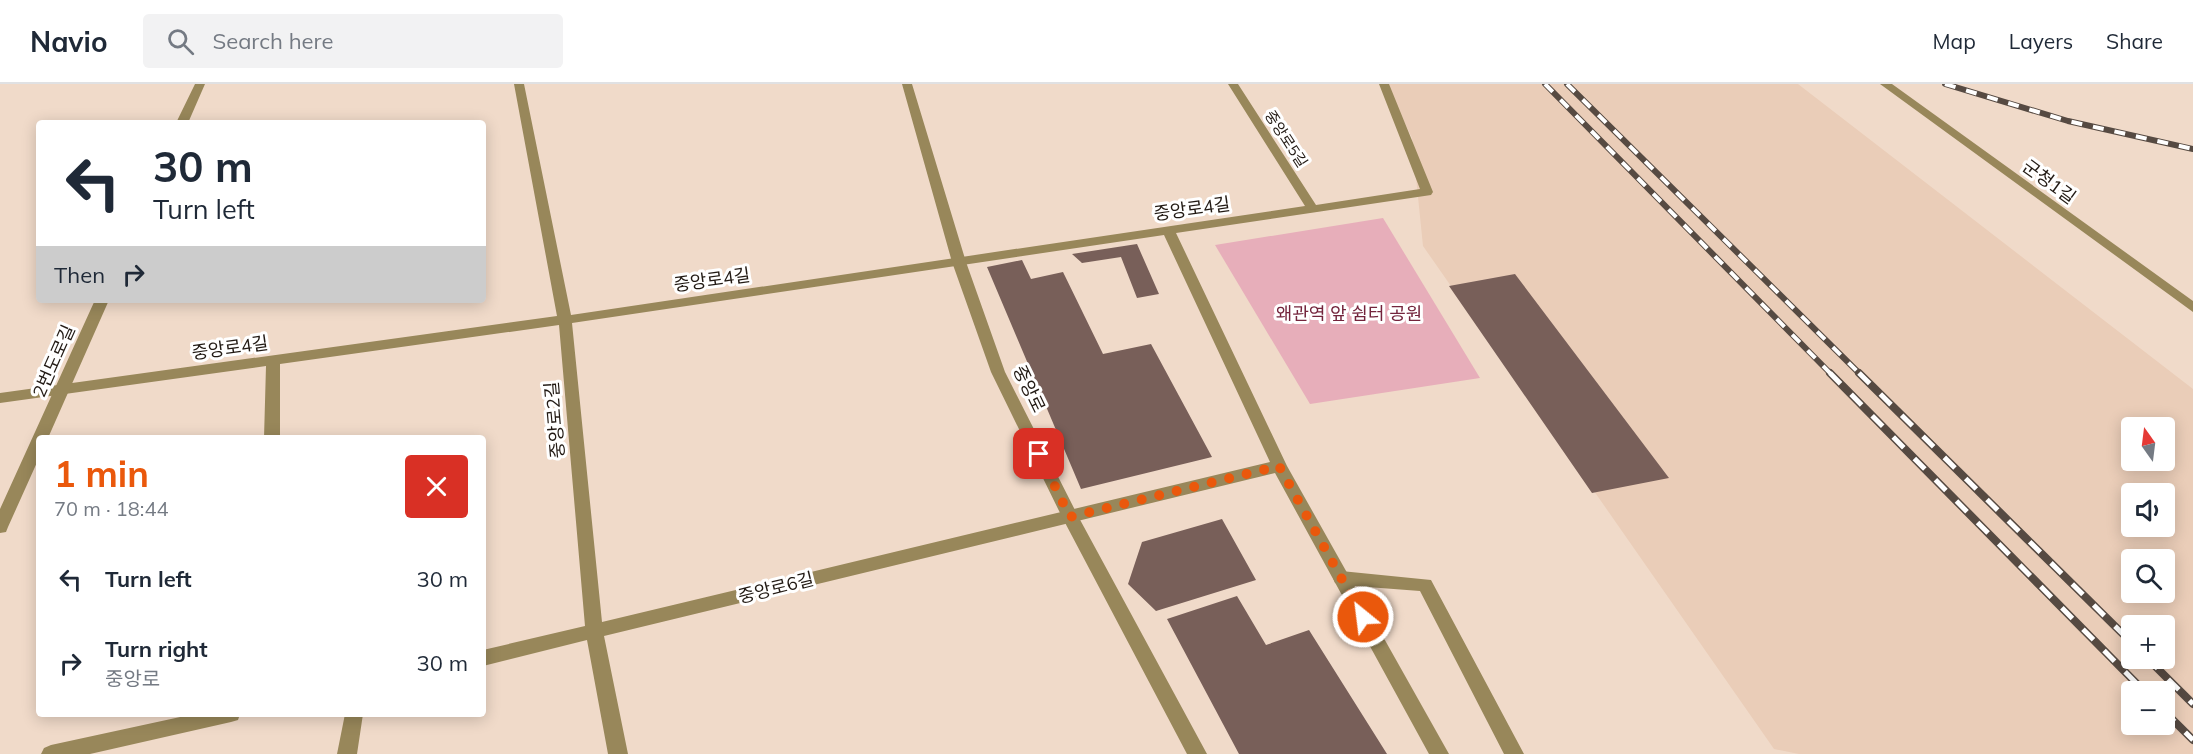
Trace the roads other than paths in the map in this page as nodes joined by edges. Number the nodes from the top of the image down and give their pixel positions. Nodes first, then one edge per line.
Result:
1 (200, 84) edge
2 (519, 84) edge
3 (907, 84) edge
4 (1233, 84) edge
5 (1384, 84) edge
6 (1885, 84) edge
7 (183, 120) edge
8 (1313, 209) junction
9 (1168, 231) junction
10 (959, 262) junction
11 (101, 303) edge
12 (2193, 308) edge
13 (565, 320) junction
14 (273, 360) junction
15 (63, 388) junction
16 (0, 398) edge
17 (42, 435) edge
18 (272, 435) edge
19 (36, 448) edge
20 (1279, 466) junction
21 (1070, 517) junction
22 (0, 527) edge
23 (1341, 578) junction
24 (594, 632) junction
25 (486, 656) edge
26 (208, 717) edge
27 (354, 717) edge
28 (51, 754) edge
29 (348, 754) edge
30 (618, 754) edge
31 (1197, 754) edge
32 (1438, 754) edge
33 (1514, 754) edge

1 - 7 street
2 - 13 street, 중앙로2길
3 - 10 street, 중앙로
4 - 8 street, 중앙로5길
5 - 8 street, 중앙로4길
6 - 12 street, 군청1길
8 - 9 street, 중앙로4길
9 - 10 street, 중앙로4길
9 - 20 street
10 - 13 street, 중앙로4길
10 - 21 street, 중앙로
11 - 15 street, 2번도로길
13 - 14 street, 중앙로4길
13 - 24 street, 중앙로2길
14 - 15 street, 중앙로4길
14 - 18 street
15 - 16 street, 중앙로4길
15 - 17 street, 2번도로길
19 - 22 street, 2번도로길
20 - 21 street, 중앙로6길
20 - 23 street
21 - 24 street, 중앙로6길
21 - 31 street, 중앙로
23 - 32 street
23 - 33 street
24 - 25 street, 중앙로6길
24 - 30 street, 중앙로2길
26 - 28 street
27 - 29 street

